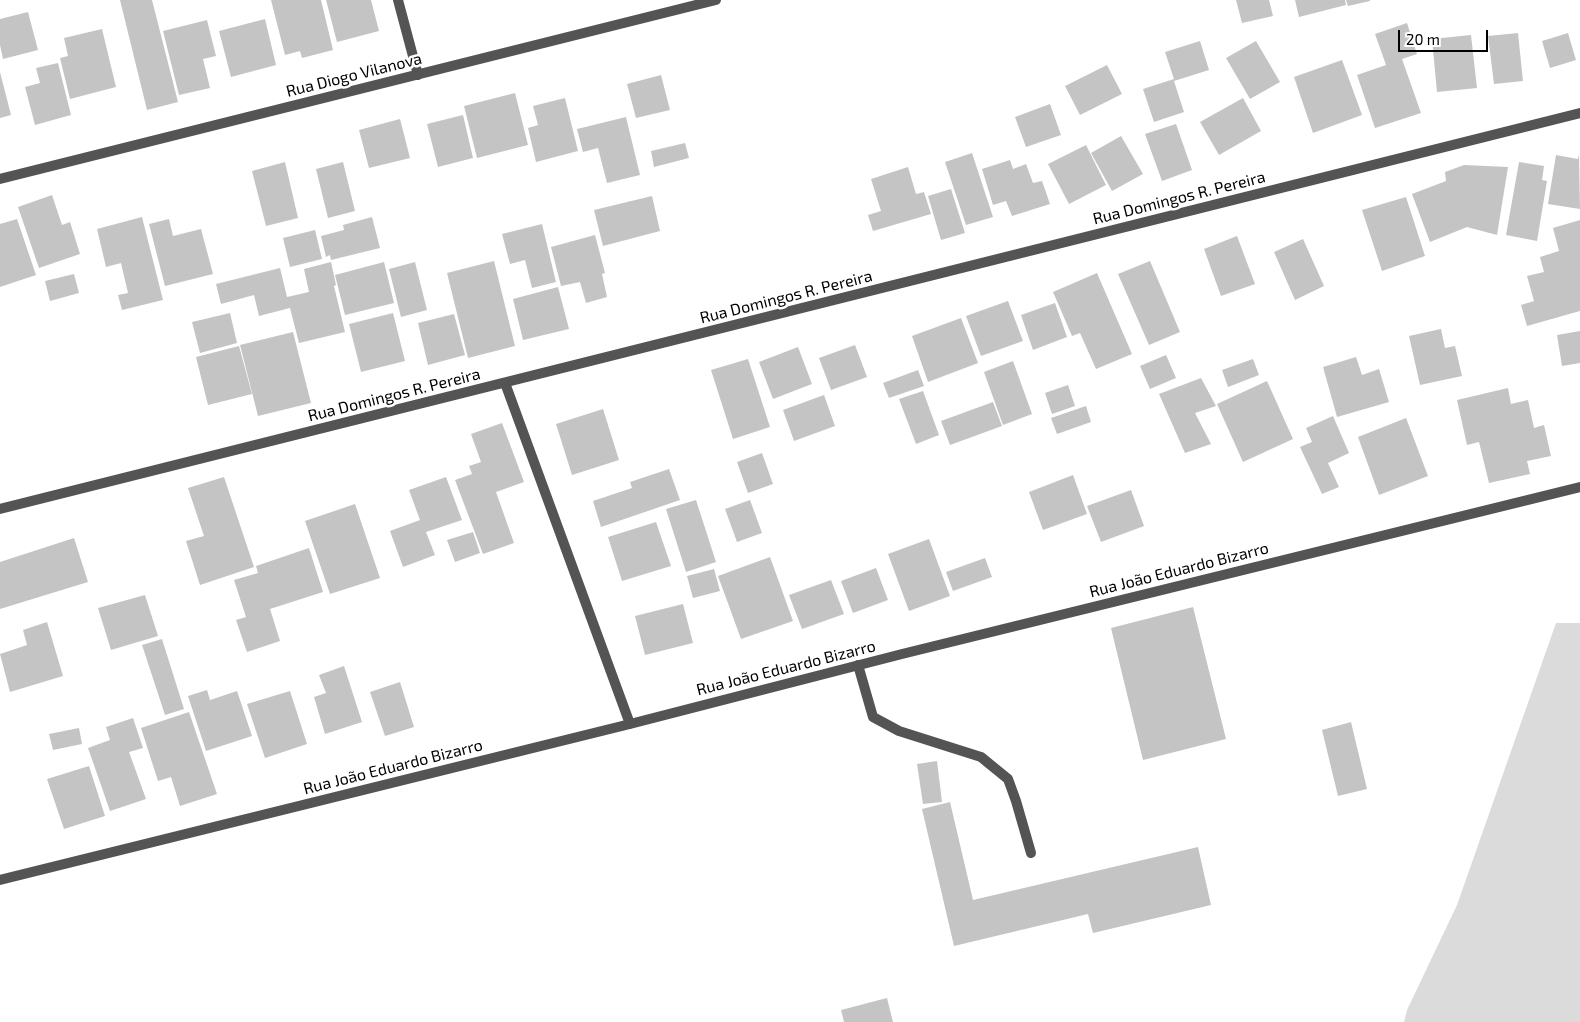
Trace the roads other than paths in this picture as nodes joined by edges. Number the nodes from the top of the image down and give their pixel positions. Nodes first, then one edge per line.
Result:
1 (398, 0) edge
2 (716, 0) edge
3 (418, 75) junction
4 (1580, 113) edge
5 (0, 180) edge
6 (505, 382) junction
7 (1580, 486) edge
8 (0, 509) edge
9 (858, 665) junction
10 (630, 724) junction
11 (1030, 853) dead end
12 (0, 880) edge

1 - 3 street
2 - 3 street, Rua Diogo Vilanova
3 - 5 street, Rua Diogo Vilanova
4 - 6 street, Rua Domingos R. Pereira
6 - 8 street, Rua Domingos R. Pereira
6 - 10 street
7 - 9 street, Rua João Eduardo Bizarro
9 - 10 street, Rua João Eduardo Bizarro
9 - 11 street
10 - 12 street, Rua João Eduardo Bizarro

